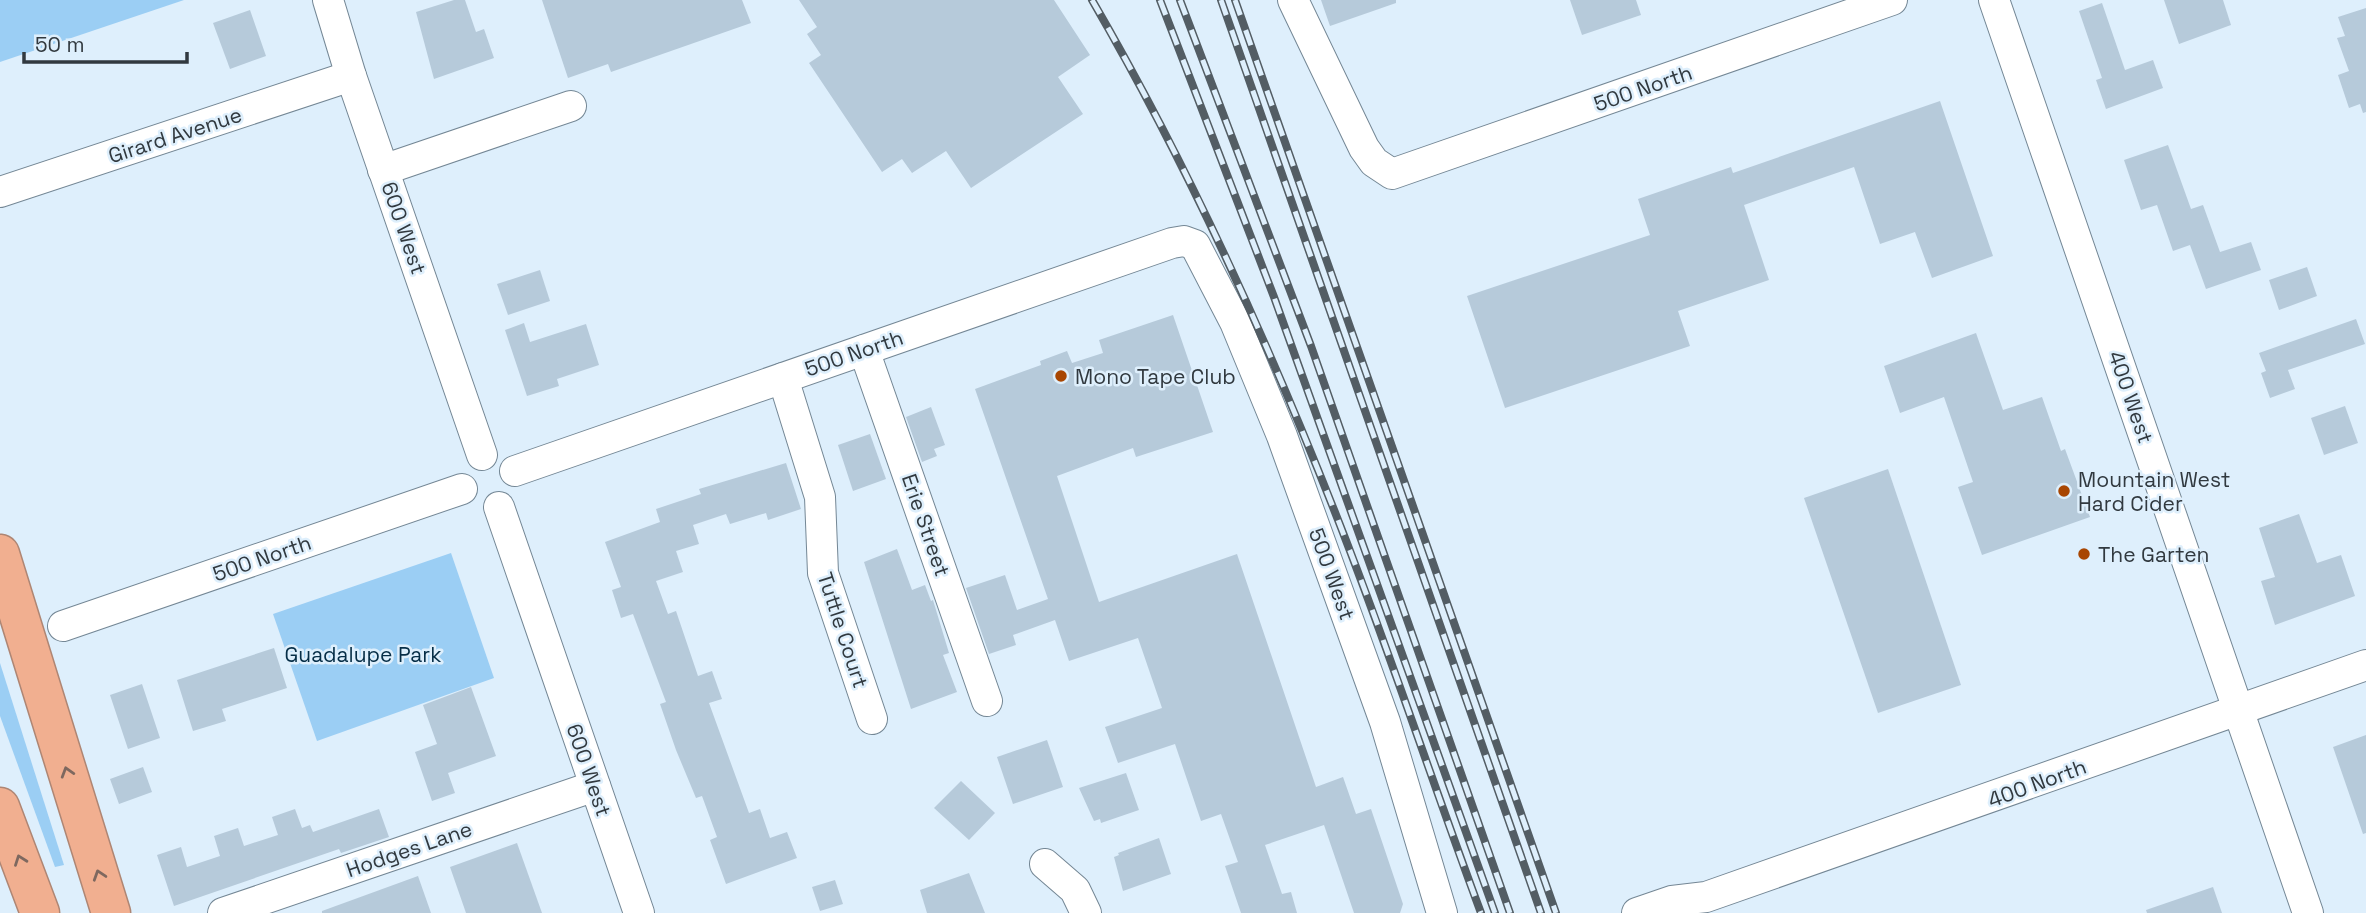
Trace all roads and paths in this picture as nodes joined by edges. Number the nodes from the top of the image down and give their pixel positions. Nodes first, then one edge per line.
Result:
1 (328, 0) edge
2 (1293, 0) edge
3 (1892, 0) edge
4 (1994, 0) edge
5 (351, 76) junction
6 (571, 106) dead end
7 (383, 170) junction
8 (0, 192) edge
9 (1195, 245) joint
10 (864, 350) junction
11 (783, 378) junction
12 (482, 455) junction
13 (514, 471) junction
14 (462, 489) junction
15 (499, 507) junction
16 (0, 554) edge
17 (63, 626) dead end
18 (2366, 665) edge
19 (987, 701) dead end
20 (2239, 711) junction
21 (872, 719) dead end
22 (595, 786) junction
23 (0, 807) edge
24 (1045, 864) dead end
25 (1695, 905) edge
26 (40, 913) edge
27 (111, 913) edge
28 (223, 913) edge
29 (639, 913) edge
30 (1086, 913) edge
31 (1442, 913) edge
32 (1637, 913) edge
33 (2308, 913) edge

1 - 5 street, 600 West
2 - 3 street, 500 North
4 - 20 street, 400 West
5 - 7 street, 600 West
5 - 8 street, Girard Avenue
6 - 7 street
7 - 12 street, 600 West
9 - 10 street, 500 North
9 - 31 street, 500 West
10 - 11 street, 500 North
10 - 19 street, Erie Street
11 - 13 street, 500 North
11 - 21 street, Tuttle Court
12 - 13 street
12 - 14 street
13 - 15 street
14 - 15 street
14 - 17 street, 500 North
15 - 22 street, 600 West
27 -> 16 highway
18 - 20 street, 400 North
20 - 25 street, 400 North
20 - 33 street, 400 West
22 - 28 street, Hodges Lane
22 - 29 street, 600 West
26 -> 23 highway
24 - 30 street
25 - 32 street, 400 North

